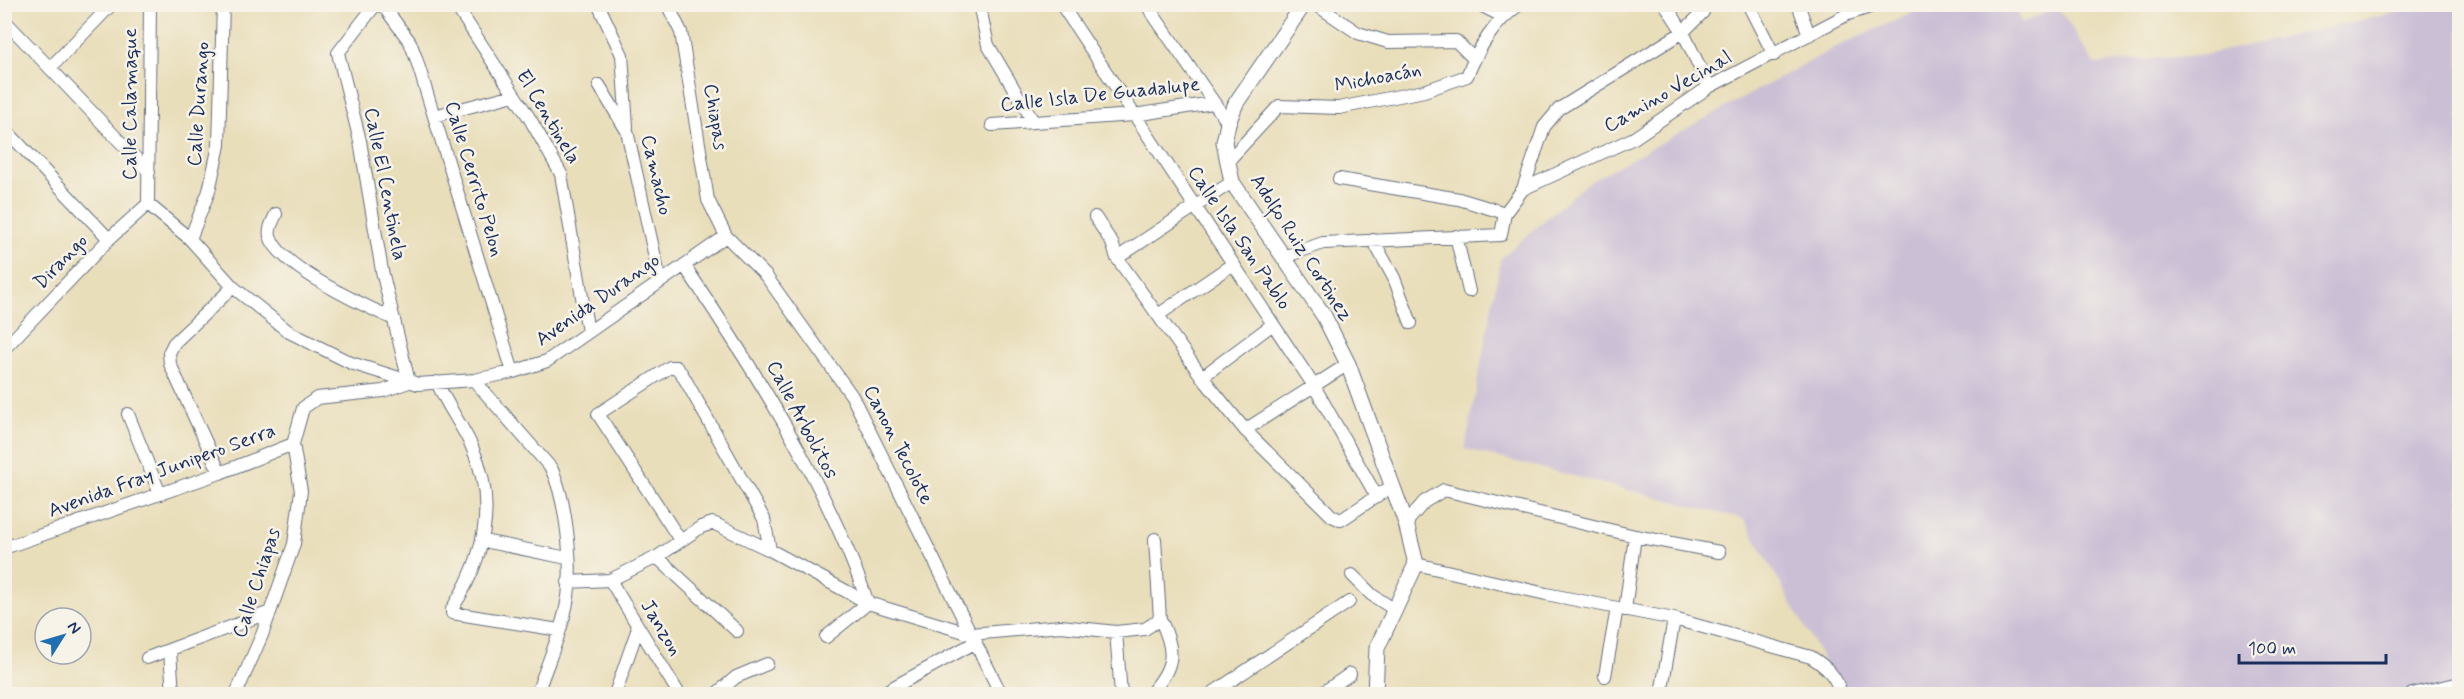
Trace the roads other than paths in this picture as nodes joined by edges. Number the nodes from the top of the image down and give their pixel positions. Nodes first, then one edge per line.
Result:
1 (112, 4) edge
2 (150, 4) edge
3 (223, 4) edge
4 (376, 4) edge
5 (382, 4) edge
6 (455, 4) edge
7 (598, 4) edge
8 (668, 4) edge
9 (979, 4) edge
10 (1061, 4) edge
11 (1146, 4) edge
12 (1304, 4) edge
13 (1315, 4) edge
14 (1478, 4) edge
15 (1520, 4) edge
16 (1665, 4) edge
17 (1748, 4) edge
18 (1798, 4) edge
19 (1879, 4) edge
20 (1847, 9) edge
21 (1703, 12) dead end
22 (1502, 16) junction
23 (4, 20) edge
24 (1683, 32) junction
25 (1809, 35) junction
26 (1774, 55) junction
27 (1474, 59) junction
28 (51, 67) junction
29 (599, 85) dead end
30 (1709, 87) junction
31 (514, 95) junction
32 (1213, 103) junction
33 (1134, 115) junction
34 (434, 116) junction
35 (1034, 122) junction
36 (1228, 123) junction
37 (992, 126) dead end
38 (4, 128) edge
39 (627, 131) junction
40 (1228, 161) junction
41 (149, 172) junction
42 (1339, 179) dead end
43 (1232, 182) junction
44 (1523, 189) junction
45 (148, 204) junction
46 (1193, 206) junction
47 (1505, 213) junction
48 (276, 214) dead end
49 (1095, 217) dead end
50 (726, 236) junction
51 (1456, 236) junction
52 (109, 239) junction
53 (190, 239) junction
54 (1374, 240) junction
55 (1284, 257) junction
56 (1117, 258) junction
57 (1233, 264) junction
58 (684, 265) junction
59 (660, 280) junction
60 (233, 286) junction
61 (1469, 291) dead end
62 (1158, 315) junction
63 (394, 319) junction
64 (1274, 324) junction
65 (1411, 324) dead end
66 (588, 332) junction
67 (4, 349) edge
68 (1348, 364) junction
69 (513, 372) junction
70 (1202, 377) junction
71 (474, 380) junction
72 (409, 382) junction
73 (437, 382) junction
74 (1314, 386) junction
75 (128, 414) dead end
76 (1245, 430) junction
77 (293, 444) junction
78 (220, 473) junction
79 (1392, 486) junction
80 (160, 494) junction
81 (1377, 497) junction
82 (1406, 523) junction
83 (1635, 536) junction
84 (1155, 539) dead end
85 (680, 540) junction
86 (484, 541) junction
87 (4, 548) edge
88 (770, 550) junction
89 (1719, 552) dead end
90 (657, 557) junction
91 (567, 558) junction
92 (1416, 564) junction
93 (1352, 575) dead end
94 (610, 580) junction
95 (568, 582) junction
96 (1349, 602) dead end
97 (868, 603) junction
98 (1621, 609) junction
99 (1395, 610) junction
100 (270, 612) junction
101 (1160, 619) junction
102 (1674, 619) junction
103 (638, 628) junction
104 (559, 630) junction
105 (737, 631) dead end
106 (1116, 632) junction
107 (826, 637) dead end
108 (974, 638) junction
109 (170, 651) junction
110 (147, 658) dead end
111 (767, 664) dead end
112 (1350, 675) dead end
113 (1605, 676) dead end
114 (900, 682) junction
115 (2460, 683) edge
116 (173, 694) edge
117 (236, 694) edge
118 (537, 694) edge
119 (615, 694) edge
120 (679, 694) edge
121 (716, 694) edge
122 (881, 694) edge
123 (906, 694) edge
124 (1001, 694) edge
125 (1121, 694) edge
126 (1150, 694) edge
127 (1211, 694) edge
128 (1321, 694) edge
129 (1375, 694) edge
130 (1661, 694) edge
131 (1841, 694) edge
132 (2412, 694) edge

1 - 28 street
2 - 41 street, Calle Calamaque
3 - 53 street, Calle Durango
4 - 63 street, Calle El Centinela
5 - 34 street, Calle Cerrito Pelon
6 - 31 street, El Centinela
7 - 39 street
8 - 50 street, Chiapas
9 - 35 street
10 - 33 street, Calle Isla San Pablo
11 - 32 street
12 - 36 main road, Adolfo Ruiz Cortinez
13 - 27 street
14 - 22 street
15 - 22 street
16 - 24 street
17 - 26 street
18 - 25 street
19 - 20 street, Camino Vecinal
20 - 25 street, Camino Vecinal
21 - 24 street
22 - 27 street, Michoacán
23 - 28 street
24 - 30 street
24 - 44 street
25 - 26 street, Camino Vecinal
26 - 30 street, Camino Vecinal
27 - 40 street, Michoacán
28 - 41 street
29 - 39 street, Camacho
30 - 44 street, Camino Vecinal
31 - 34 street
31 - 66 street, El Centinela
32 - 33 street, Calle Isla De Guadalupe
32 - 36 street
33 - 35 street, Calle Isla De Guadalupe
33 - 46 street, Calle Isla San Pablo
34 - 69 street, Calle Cerrito Pelon
35 - 37 street, Calle Isla De Guadalupe
36 - 40 main road, Adolfo Ruiz Cortinez
38 - 52 street
39 - 59 street, Camacho
40 - 43 main road, Adolfo Ruiz Cortinez
41 - 45 street, Calle Calamaque
42 - 47 street
43 - 46 street
43 - 55 main road, Adolfo Ruiz Cortinez
44 - 47 street, Camino Vecinal
45 - 52 street, Dirango
45 - 53 street, Avenida Durango
46 - 56 street
46 - 57 street, Calle Isla San Pablo
47 - 51 street, Camino Vecinal
48 - 63 street
49 - 56 street
50 - 58 street, Avenida Durango
50 - 108 street, Canon Tecolote
51 - 54 street
51 - 61 street
52 - 67 street, Dirango
53 - 60 street, Avenida Durango
54 - 55 street
54 - 65 street
55 - 68 main road, Adolfo Ruiz Cortinez
56 - 62 street
57 - 62 street
57 - 64 street, Calle Isla San Pablo
58 - 59 street, Avenida Durango
58 - 97 street, Calle Arbolitos
59 - 66 street, Avenida Durango
60 - 72 street, Avenida Durango
60 - 78 street
62 - 70 street
63 - 72 street, Calle El Centinela
64 - 70 street
64 - 74 street, Calle Isla San Pablo
66 - 69 street, Avenida Durango
68 - 74 street
68 - 79 main road, Adolfo Ruiz Cortinez
69 - 71 street, Avenida Durango
70 - 76 street
71 - 73 street, Avenida Durango
71 - 91 street
72 - 73 street, Avenida Durango
72 - 77 street, Avenida Fray Junipero Serra
73 - 86 street
74 - 76 street
74 - 81 street, Calle Isla San Pablo
75 - 80 street
76 - 81 street
77 - 78 street, Avenida Fray Junipero Serra
77 - 100 street, Calle Chiapas
78 - 80 street, Avenida Fray Junipero Serra
79 - 81 street
79 - 82 main road, Adolfo Ruiz Cortinez
80 - 87 street, Avenida Fray Junipero Serra
82 - 83 street
82 - 92 main road, Adolfo Ruiz Cortinez
83 - 89 street
83 - 98 street
84 - 101 street
85 - 88 street
85 - 88 street
85 - 90 street
86 - 91 street
86 - 104 street
88 - 97 street
90 - 94 street
90 - 105 street
91 - 95 street
92 - 98 street
92 - 99 main road
93 - 99 street
94 - 95 street
94 - 103 street, Janzon
95 - 104 street
96 - 127 street
97 - 107 street
97 - 108 street
98 - 102 street
98 - 113 street
99 - 129 main road
100 - 109 street
100 - 117 street, Calle Chiapas
101 - 106 street
101 - 126 street
102 - 130 street
102 - 131 street
103 - 119 street
103 - 120 street, Janzon
104 - 118 street
106 - 108 street
106 - 125 street
108 - 114 street
108 - 124 street, Canon Tecolote
109 - 110 street
109 - 116 street
111 - 121 street
112 - 128 street
114 - 122 street
114 - 123 street
115 - 132 street

